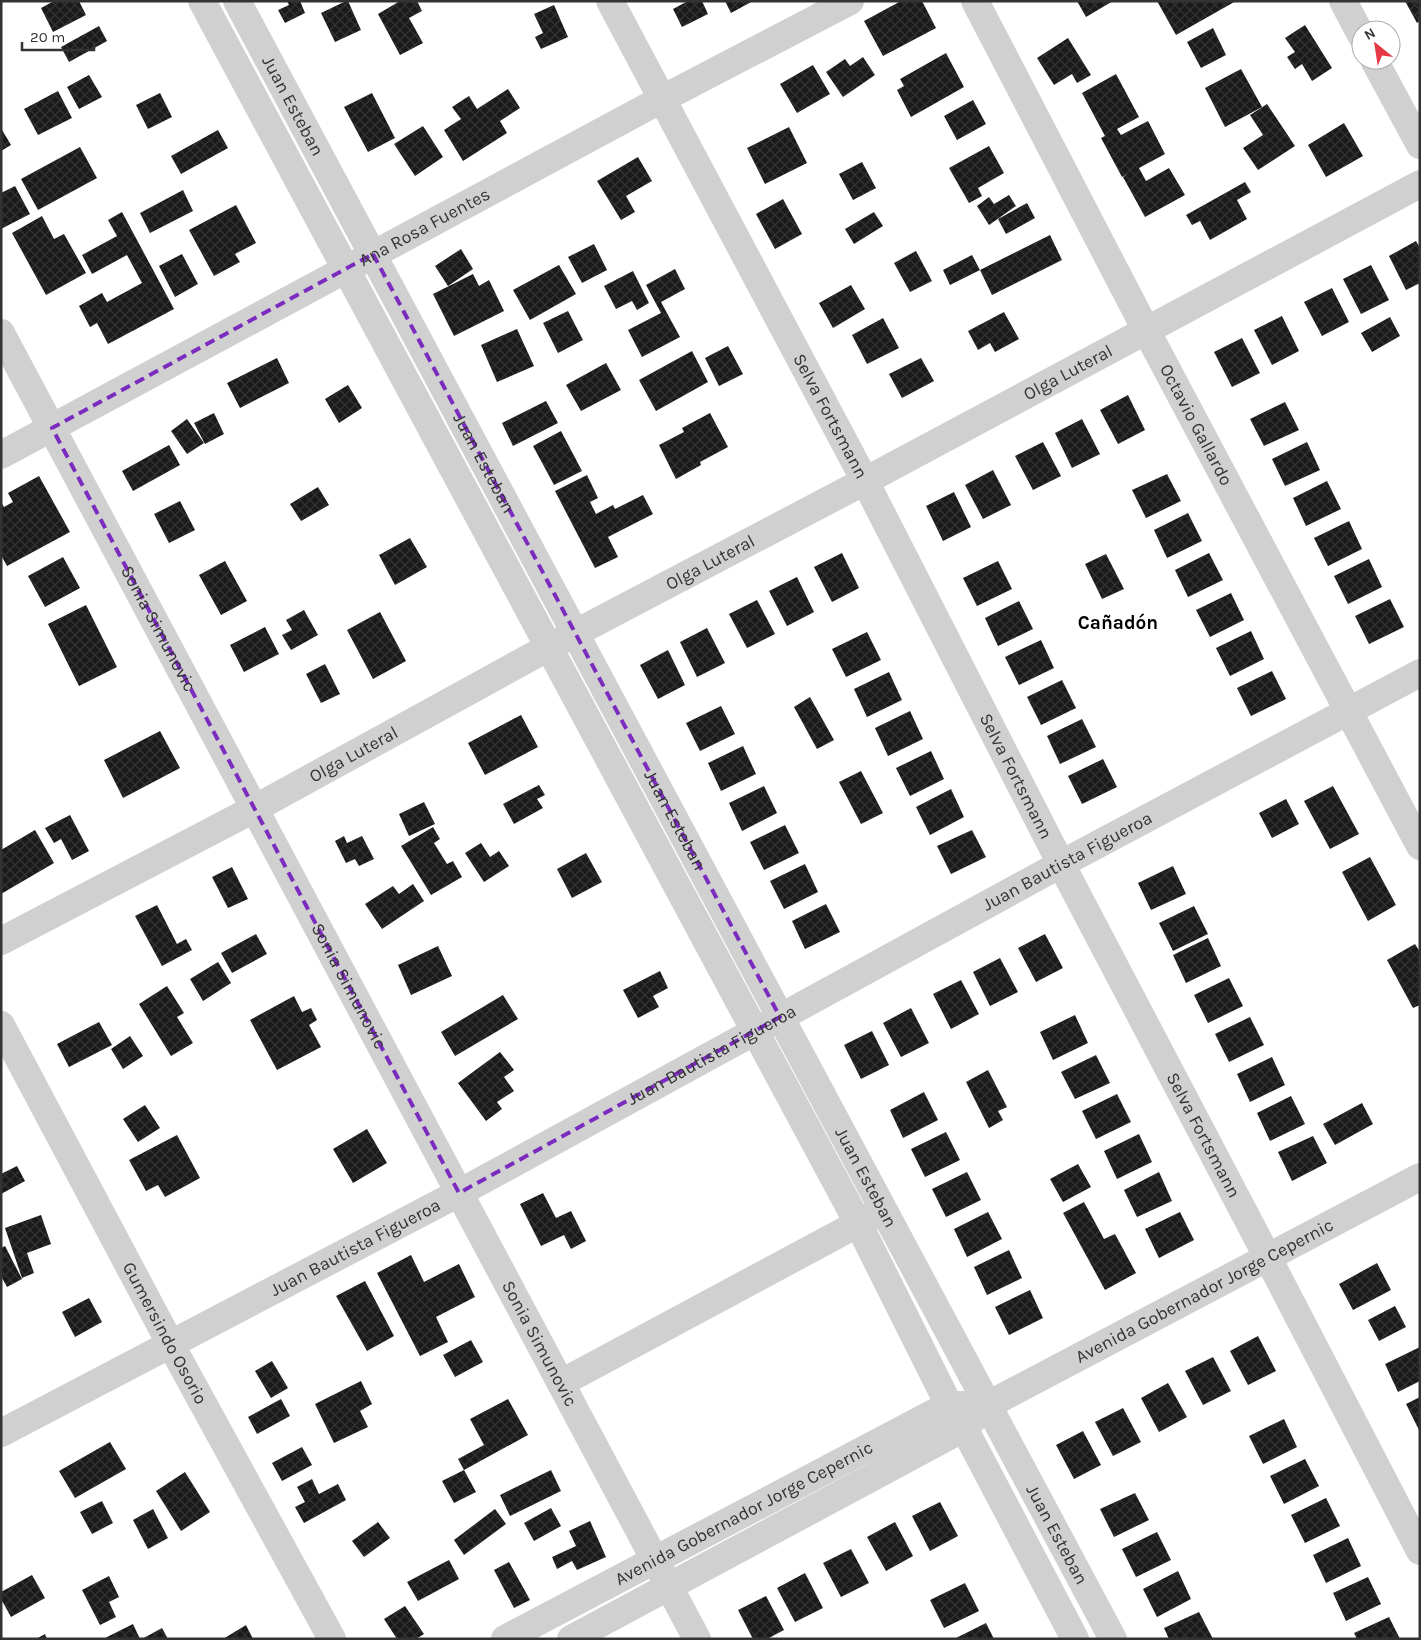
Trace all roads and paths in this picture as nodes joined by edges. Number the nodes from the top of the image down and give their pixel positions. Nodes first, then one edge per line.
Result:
1 (202, 1) edge
2 (237, 1) edge
3 (610, 1) edge
4 (850, 1) edge
5 (975, 1) edge
6 (1343, 1) edge
7 (1353, 20) edge
8 (1379, 70) edge
9 (662, 99) junction
10 (1420, 145) edge
11 (1420, 184) edge
12 (373, 254) junction
13 (346, 268) junction
14 (1146, 330) junction
15 (1, 333) edge
16 (52, 428) junction
17 (1, 455) edge
18 (865, 481) junction
19 (575, 633) junction
20 (549, 647) junction
21 (1420, 673) edge
22 (1348, 711) junction
23 (254, 809) junction
24 (1420, 846) edge
25 (1061, 864) junction
26 (1, 942) edge
27 (780, 1017) junction
28 (1, 1025) edge
29 (755, 1031) junction
30 (1420, 1177) edge
31 (459, 1193) junction
32 (884, 1210) junction
33 (858, 1224) junction
34 (1268, 1258) junction
35 (171, 1345) junction
36 (561, 1383) junction
37 (949, 1405) junction
38 (988, 1405) junction
39 (964, 1428) junction
40 (1, 1432) edge
41 (1420, 1551) edge
42 (655, 1560) junction
43 (669, 1586) junction
44 (332, 1639) edge
45 (505, 1639) edge
46 (571, 1639) edge
47 (697, 1639) edge
48 (1075, 1639) edge
49 (1113, 1639) edge

1 - 13 street, Juan Esteban
2 - 12 street, Juan Esteban
3 - 9 street, Selva Fortsmann
4 - 9 street, Ana Rosa Fuentes
5 - 14 street, Octavio Gallardo
6 - 7 street
8 - 10 street
9 - 12 street, Ana Rosa Fuentes
9 - 18 street, Selva Fortsmann
11 - 14 street, Olga Luteral
12 - 13 street, Ana Rosa Fuentes
12 - 19 street, Juan Esteban
13 - 16 street, Ana Rosa Fuentes
13 - 20 street, Juan Esteban
14 - 18 street, Olga Luteral
14 - 22 street, Octavio Gallardo
15 - 16 street, Sonia Simunovic
16 - 17 street, Ana Rosa Fuentes
16 - 23 street, Sonia Simunovic
18 - 19 street, Olga Luteral
18 - 25 street, Selva Fortsmann
19 - 20 street, Olga Luteral
19 - 27 street, Juan Esteban
20 - 23 street, Olga Luteral
20 - 29 street, Juan Esteban
21 - 22 street, Juan Bautista Figueroa
22 - 24 street, Octavio Gallardo
22 - 25 street, Juan Bautista Figueroa
23 - 26 street, Olga Luteral
23 - 31 street, Sonia Simunovic
25 - 27 street, Juan Bautista Figueroa
25 - 34 street, Selva Fortsmann
27 - 29 street, Juan Bautista Figueroa
27 - 32 street, Juan Esteban
28 - 35 street, Gumersindo Osorio
29 - 31 street, Juan Bautista Figueroa
29 - 33 street, Juan Esteban
30 - 34 street, Avenida Gobernador Jorge Cepernic
31 - 35 street, Juan Bautista Figueroa
31 - 36 street, Sonia Simunovic
32 - 33 street
32 - 38 street, Juan Esteban
33 - 36 street
33 - 37 street, Juan Esteban
34 - 38 street, Avenida Gobernador Jorge Cepernic
34 - 41 street, Selva Fortsmann
35 - 40 street, Juan Bautista Figueroa
35 - 44 street, Gumersindo Osorio
36 - 42 street, Sonia Simunovic
37 - 38 street, Avenida Gobernador Jorge Cepernic
37 - 39 street, Juan Esteban
37 - 42 street, Avenida Gobernador Jorge Cepernic
38 - 39 street, Avenida Gobernador Jorge Cepernic
38 - 49 street, Juan Esteban
39 - 43 street, Avenida Gobernador Jorge Cepernic
39 - 48 street, Juan Esteban
42 - 43 street, Sonia Simunovic
42 - 45 street, Avenida Gobernador Jorge Cepernic
43 - 46 street, Avenida Gobernador Jorge Cepernic
43 - 47 street, Sonia Simunovic

